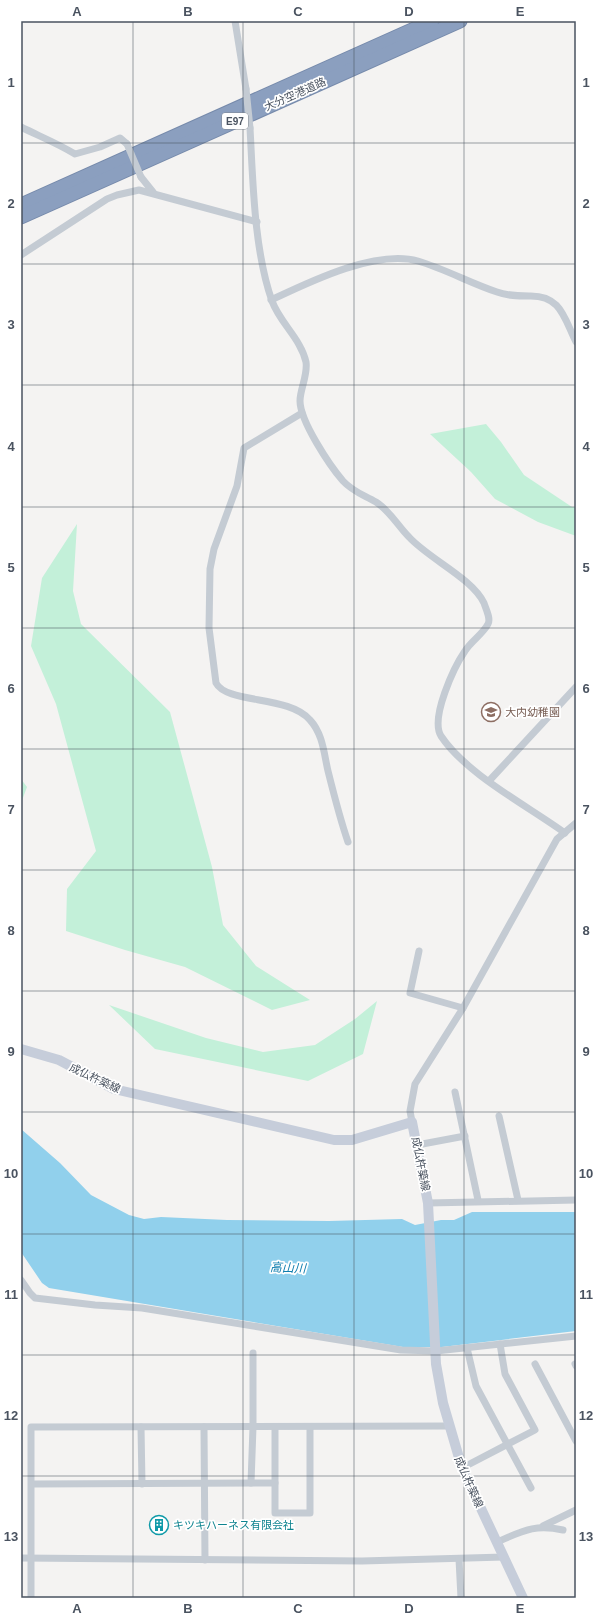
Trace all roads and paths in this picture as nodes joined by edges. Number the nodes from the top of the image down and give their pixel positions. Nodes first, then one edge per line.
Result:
1 (228, 21) edge
2 (235, 21) edge
3 (432, 21) edge
4 (454, 23) edge
5 (236, 30) junction
6 (21, 127) edge
7 (153, 192) junction
8 (21, 205) edge
9 (21, 216) edge
10 (257, 222) junction
11 (21, 255) edge
12 (271, 300) junction
13 (576, 342) edge
14 (302, 413) junction
15 (576, 686) edge
16 (489, 781) junction
17 (576, 823) edge
18 (564, 833) junction
19 (348, 842) dead end
20 (419, 951) dead end
21 (463, 1008) junction
22 (21, 1049) edge
23 (455, 1092) dead end
24 (499, 1116) dead end
25 (412, 1122) junction
26 (464, 1136) junction
27 (417, 1145) junction
28 (478, 1200) junction
29 (518, 1200) junction
30 (576, 1200) edge
31 (428, 1203) junction
32 (21, 1280) edge
33 (576, 1336) edge
34 (500, 1344) junction
35 (467, 1348) junction
36 (436, 1351) junction
37 (253, 1353) dead end
38 (535, 1364) dead end
39 (448, 1426) junction
40 (141, 1427) junction
41 (204, 1427) junction
42 (254, 1427) junction
43 (275, 1427) junction
44 (310, 1427) junction
45 (576, 1441) edge
46 (509, 1445) junction
47 (462, 1468) junction
48 (251, 1483) junction
49 (275, 1483) junction
50 (32, 1484) junction
51 (142, 1484) junction
52 (205, 1484) junction
53 (531, 1488) dead end
54 (576, 1510) edge
55 (541, 1527) junction
56 (563, 1530) dead end
57 (497, 1542) junction
58 (504, 1557) junction
59 (21, 1558) edge
60 (31, 1558) junction
61 (459, 1559) junction
62 (205, 1560) junction
63 (31, 1598) edge
64 (461, 1598) edge
65 (523, 1598) edge

1 - 5 street
2 - 5 street
3 - 8 highway, 大分空港道路 / E97
4 - 9 highway, 大分空港道路 / E97
5 - 10 street, bridge
6 - 7 street, bridge
7 - 10 street
7 - 11 street
10 - 12 street
12 - 13 street
12 - 14 street
14 - 16 street
14 - 19 street
15 - 16 street
16 - 18 street
17 - 18 street
18 - 21 street
20 - 21 street
21 - 25 street
22 - 25 main road, 成仏杵築線
23 - 26 street
24 - 29 street
25 - 27 main road, 成仏杵築線
26 - 27 street
26 - 28 street
27 - 31 main road, 成仏杵築線
28 - 29 street
28 - 31 street
29 - 30 street
31 - 36 main road, 成仏杵築線
32 - 36 street
33 - 34 street
34 - 35 street
34 - 46 street
35 - 36 street
35 - 46 street
36 - 39 main road, 成仏杵築線
37 - 42 street
38 - 45 street
39 - 44 street
39 - 47 main road, 成仏杵築線
40 - 41 street
40 - 50 street
40 - 51 street
41 - 42 street
41 - 52 street
42 - 43 street
42 - 48 street
43 - 44 street
43 - 49 street
44 - 49 street
46 - 47 street
46 - 53 street
47 - 57 main road, 成仏杵築線
48 - 49 street
48 - 52 street
50 - 51 street
50 - 60 street
51 - 52 street
52 - 62 street
54 - 55 street
55 - 56 street
55 - 57 street
57 - 58 main road, 成仏杵築線
58 - 61 street
58 - 65 main road, 成仏杵築線
59 - 60 street
60 - 62 street
60 - 63 street
61 - 62 street
61 - 64 street

